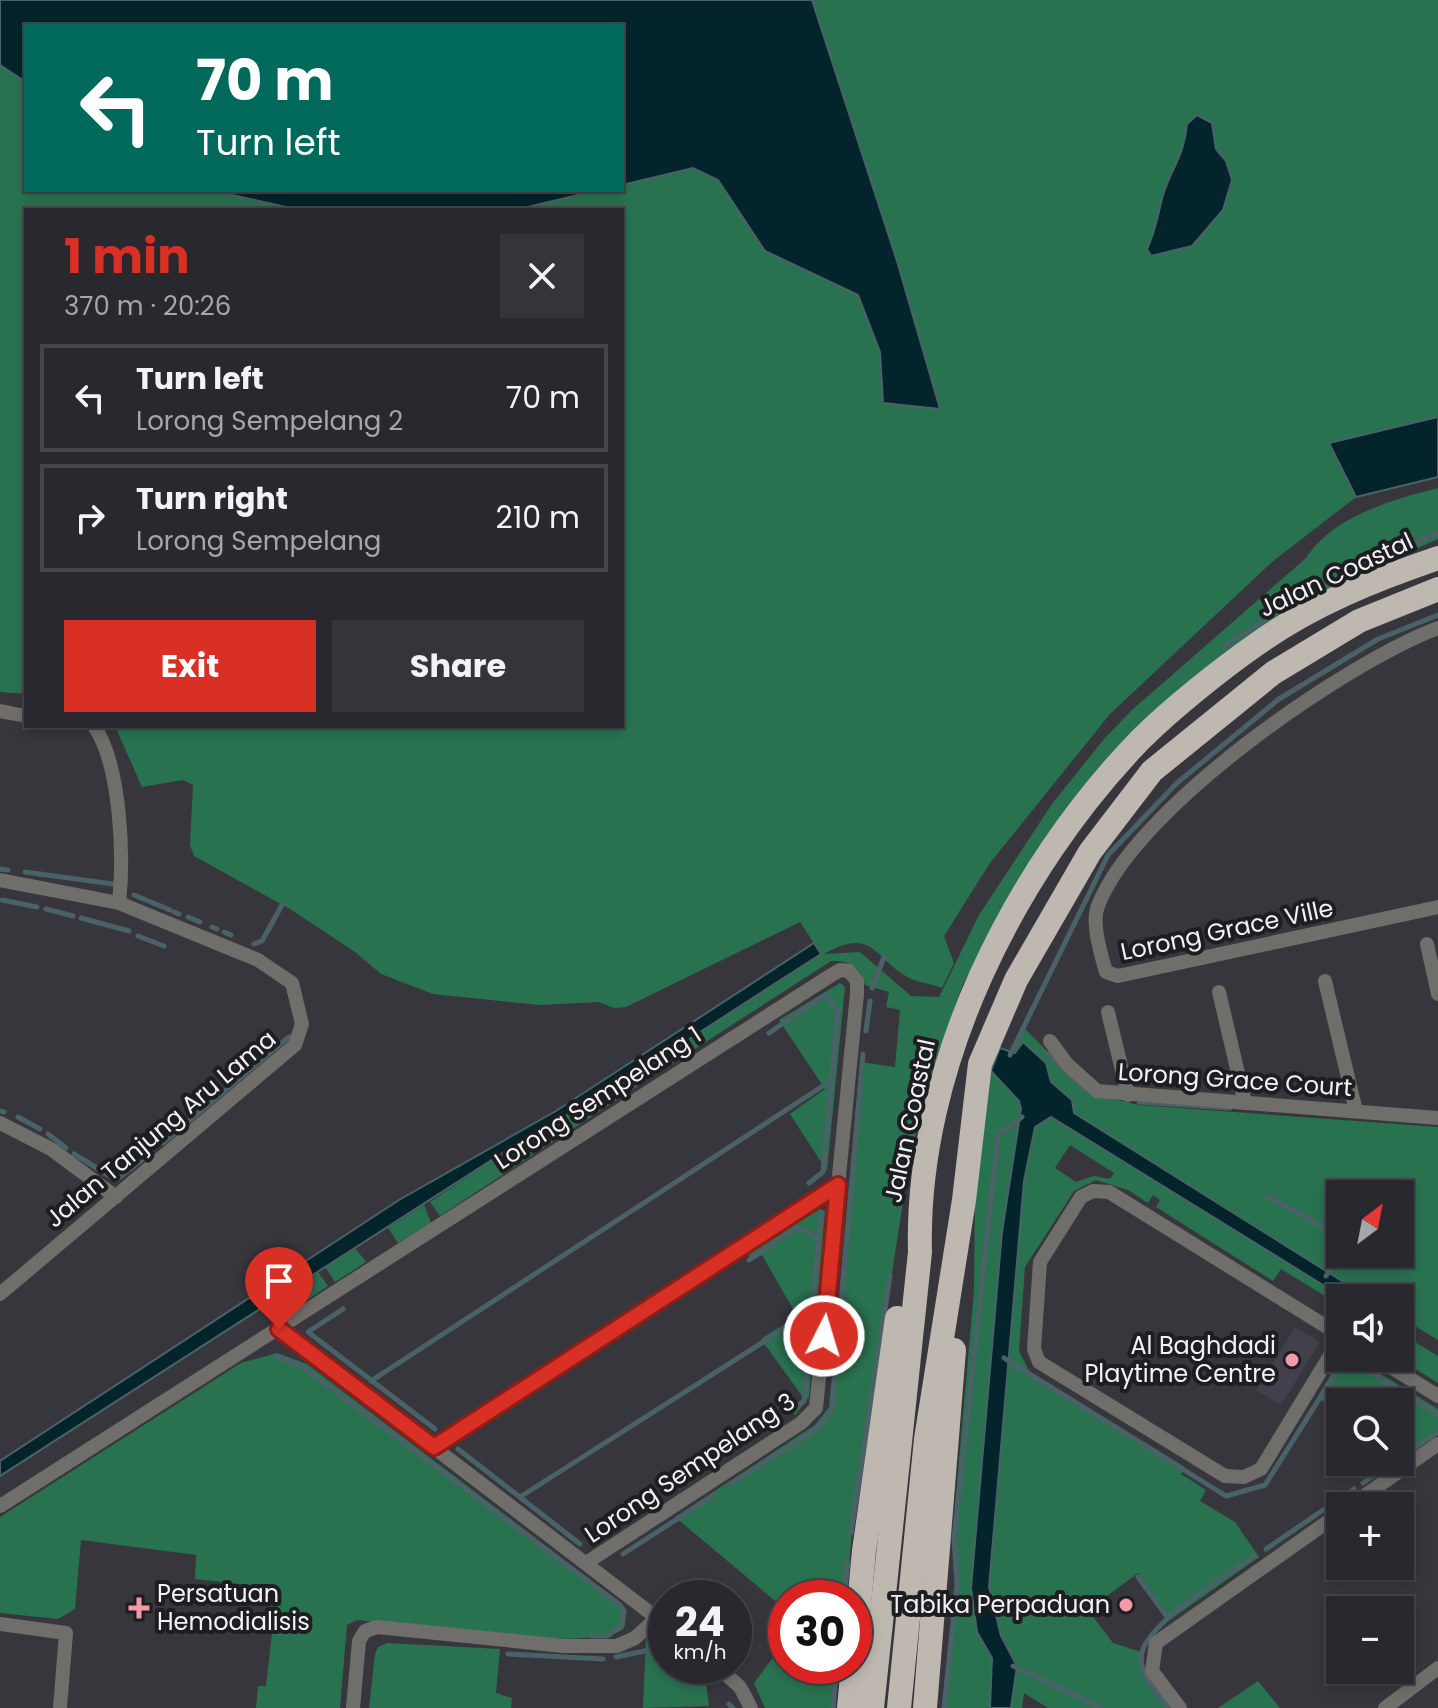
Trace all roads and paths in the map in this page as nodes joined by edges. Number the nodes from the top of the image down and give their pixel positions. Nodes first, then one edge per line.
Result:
1 (1438, 558) edge
2 (1438, 589) edge
3 (1438, 628) edge
4 (0, 711) edge
5 (24, 716) edge
6 (95, 728) edge
7 (0, 880) edge
8 (119, 903) junction
9 (1438, 907) edge
10 (1427, 944) dead end
11 (1325, 981) dead end
12 (1219, 992) dead end
13 (1438, 994) edge
14 (1108, 1012) dead end
15 (1050, 1041) dead end
16 (1128, 1095) junction
17 (1245, 1103) junction
18 (1356, 1111) junction
19 (1438, 1118) edge
20 (0, 1123) edge
21 (838, 1185) junction
22 (116, 1197) junction
23 (964, 1200) junction
24 (919, 1214) junction
25 (0, 1294) edge
26 (279, 1329) junction
27 (1340, 1337) edge
28 (1399, 1372) edge
29 (1438, 1396) edge
30 (816, 1408) joint
31 (1438, 1444) edge
32 (434, 1447) junction
33 (1370, 1492) edge
34 (0, 1506) edge
35 (1326, 1523) edge
36 (586, 1563) junction
37 (861, 1580) edge
38 (648, 1612) edge
39 (0, 1624) edge
40 (648, 1630) edge
41 (1438, 1668) edge
42 (737, 1684) edge
43 (851, 1684) edge
44 (60, 1708) edge
45 (353, 1708) edge
46 (751, 1708) edge
47 (849, 1708) edge
48 (872, 1708) edge
49 (899, 1708) edge
50 (925, 1708) edge
51 (1180, 1708) edge
52 (1385, 1708) edge

1 - 24 highway, Jalan Coastal
2 - 23 highway
3 - 9 street, Lorong Grace Ville
4 - 5 street
6 - 8 street
7 - 8 street
8 - 22 street, Jalan Tanjung Aru Lama
10 - 13 street
11 - 18 street
12 - 17 street
14 - 16 street
15 - 16 street, Lorong Grace Court
16 - 17 street, Lorong Grace Court
17 - 18 street, Lorong Grace Court
18 - 19 street, Lorong Grace Court
20 - 22 street
21 - 26 street, Lorong Sempelang 1
21 - 30 street, Lorong Sempelang 1
21 - 32 street
22 - 25 street, Jalan Tanjung Aru Lama
23 - 49 highway
23 - 50 highway
24 - 37 highway
24 - 48 highway, Jalan Coastal
26 - 32 street
26 - 34 street, Lorong Sempelang 1
27 - 27 street
28 - 29 street
30 - 36 street, Lorong Sempelang 3
31 - 33 street
32 - 36 street
35 - 51 street
36 - 38 street
39 - 44 street
40 - 45 street
41 - 52 street
42 - 46 street
43 - 47 highway

